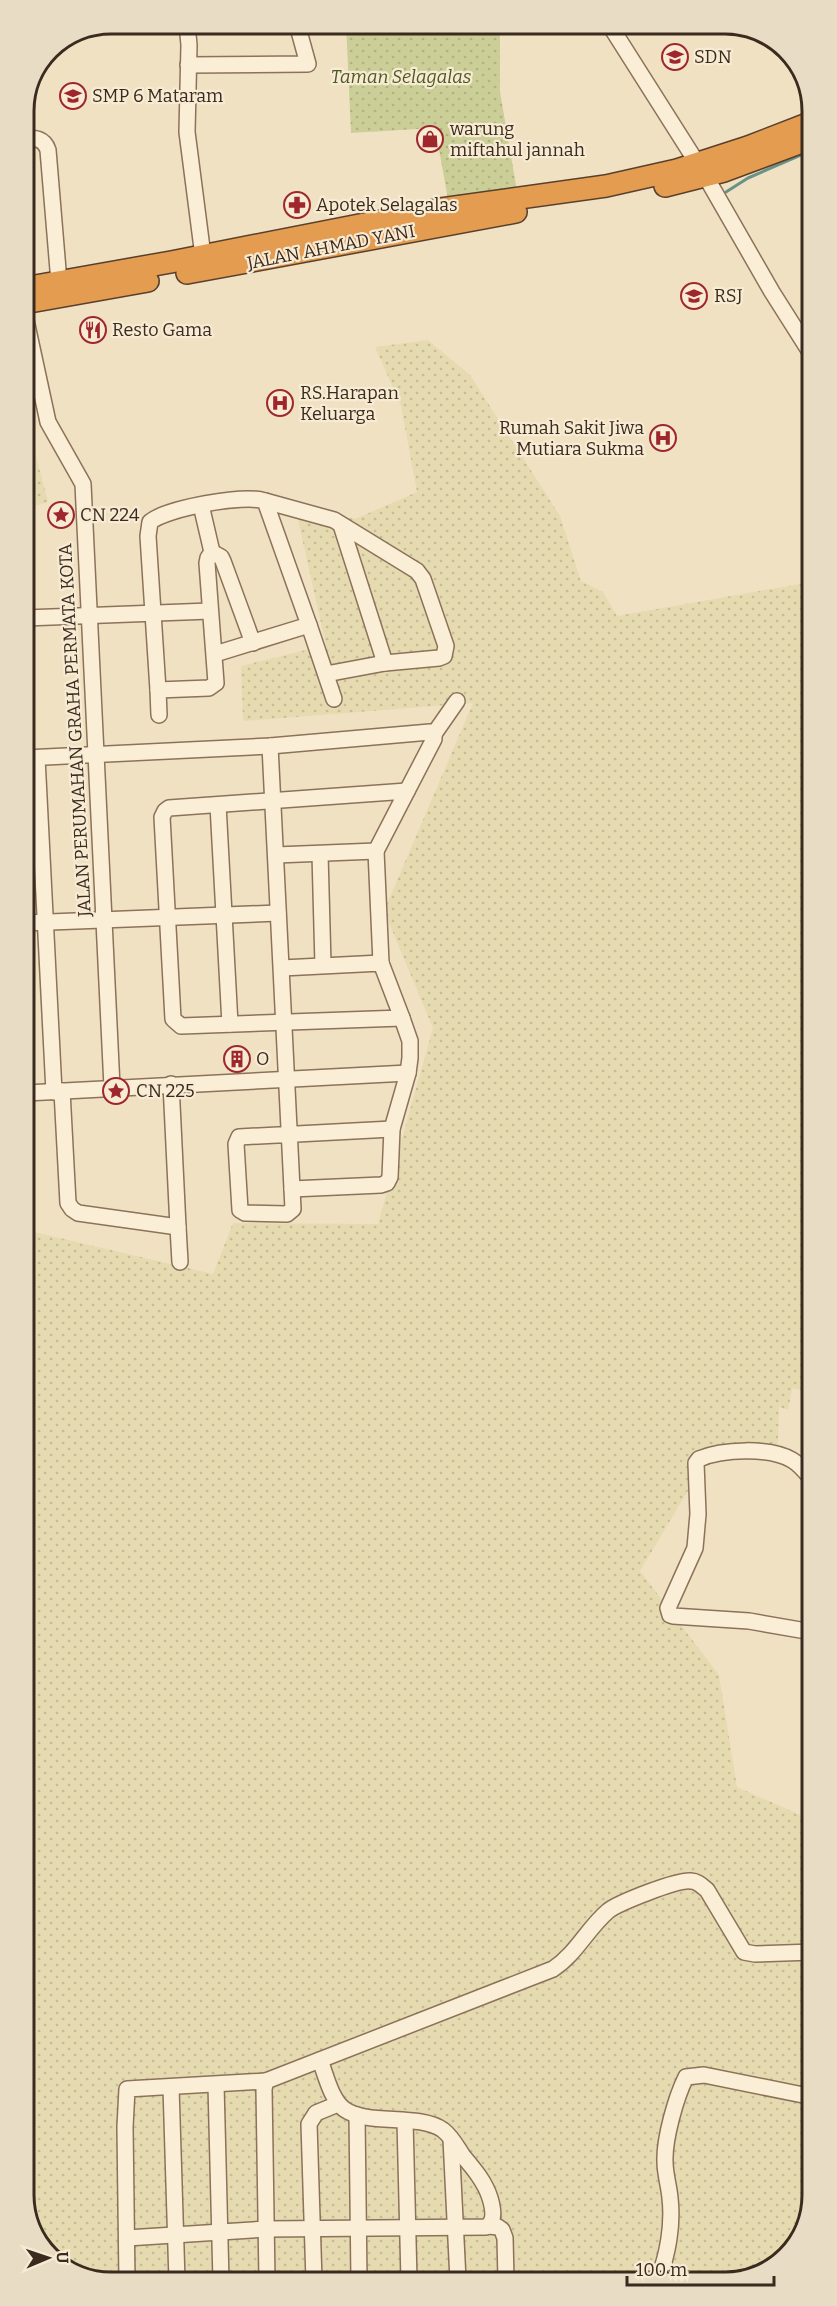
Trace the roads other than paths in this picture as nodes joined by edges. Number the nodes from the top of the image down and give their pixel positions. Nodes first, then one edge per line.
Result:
1 (187, 34) edge
2 (300, 34) edge
3 (616, 35) edge
4 (188, 65) junction
5 (802, 126) edge
6 (35, 139) edge
7 (802, 141) edge
8 (700, 170) junction
9 (186, 265) junction
10 (59, 282) junction
11 (35, 286) edge
12 (35, 300) edge
13 (802, 339) edge
14 (35, 365) edge
15 (265, 501) junction
16 (201, 505) junction
17 (341, 525) junction
18 (212, 552) junction
19 (210, 611) junction
20 (153, 614) junction
21 (89, 616) junction
22 (35, 618) edge
23 (309, 625) junction
24 (253, 643) junction
25 (215, 654) junction
26 (386, 663) junction
27 (326, 674) junction
28 (158, 690) junction
29 (334, 699) dead end
30 (457, 700) dead end
31 (159, 715) dead end
32 (434, 734) junction
33 (270, 746) junction
34 (96, 754) junction
35 (35, 758) edge
36 (407, 791) junction
37 (35, 801) edge
38 (273, 801) junction
39 (218, 805) junction
40 (376, 851) junction
41 (320, 854) junction
42 (276, 855) junction
43 (278, 913) junction
44 (224, 915) junction
45 (168, 917) junction
46 (104, 920) junction
47 (45, 922) junction
48 (35, 923) edge
49 (381, 963) junction
50 (323, 965) junction
51 (282, 968) junction
52 (402, 1018) junction
53 (284, 1022) junction
54 (230, 1024) junction
55 (408, 1073) junction
56 (287, 1079) junction
57 (171, 1084) junction
58 (112, 1087) junction
59 (58, 1091) junction
60 (35, 1092) edge
61 (392, 1129) junction
62 (289, 1135) junction
63 (292, 1189) junction
64 (178, 1227) junction
65 (180, 1262) dead end
66 (802, 1468) edge
67 (802, 1630) edge
68 (802, 1952) edge
69 (320, 2060) junction
70 (266, 2081) junction
71 (216, 2085) junction
72 (171, 2087) junction
73 (802, 2095) edge
74 (338, 2104) junction
75 (357, 2115) junction
76 (405, 2121) junction
77 (452, 2139) junction
78 (489, 2226) junction
79 (358, 2227) junction
80 (408, 2227) junction
81 (456, 2227) junction
82 (313, 2228) junction
83 (267, 2229) junction
84 (220, 2232) junction
85 (175, 2234) junction
86 (127, 2238) junction
87 (127, 2271) edge
88 (177, 2271) edge
89 (221, 2271) edge
90 (267, 2271) edge
91 (314, 2271) edge
92 (359, 2271) edge
93 (409, 2271) edge
94 (458, 2272) edge
95 (506, 2272) edge
96 (661, 2272) edge

1 - 4 street
2 - 4 street
3 - 8 street
4 - 9 street
5 - 8 highway
6 - 10 street
7 - 8 highway, JALAN AHMAD YANI
8 - 9 highway, JALAN AHMAD YANI
8 - 13 street
9 - 10 highway
9 - 12 highway, JALAN AHMAD YANI
10 - 11 highway
14 - 21 street, JALAN PERUMAHAN GRAHA PERMATA KOTA
15 - 16 street
15 - 17 street
15 - 23 street
16 - 18 street
16 - 20 street
17 - 26 street
17 - 26 street
18 - 19 street
18 - 24 street
19 - 20 street
19 - 25 street
20 - 21 street
20 - 28 street
21 - 22 street
21 - 34 street, JALAN PERUMAHAN GRAHA PERMATA KOTA
23 - 24 street
23 - 27 street
24 - 25 street
25 - 28 street
26 - 27 street
27 - 29 street
28 - 31 street
30 - 32 street
32 - 33 street
32 - 36 street
33 - 34 street
33 - 38 street
34 - 35 street
34 - 46 street, JALAN PERUMAHAN GRAHA PERMATA KOTA
36 - 38 street
36 - 40 street
37 - 47 street
38 - 39 street
38 - 42 street
39 - 44 street
39 - 45 street
40 - 41 street
40 - 49 street
41 - 42 street
41 - 50 street
42 - 43 street
43 - 44 street
43 - 51 street
44 - 45 street
44 - 54 street
45 - 46 street
45 - 54 street
46 - 47 street
46 - 58 street, JALAN PERUMAHAN GRAHA PERMATA KOTA
47 - 48 street
47 - 59 street
49 - 50 street
49 - 52 street
50 - 51 street
51 - 53 street
52 - 53 street
52 - 55 street
53 - 54 street
53 - 56 street
55 - 56 street
55 - 61 street
56 - 57 street
56 - 62 street
57 - 58 street
57 - 64 street
58 - 59 street
59 - 60 street
59 - 64 street
61 - 62 street
61 - 63 street
62 - 63 street
62 - 63 street
64 - 65 street
66 - 67 street
68 - 69 street
69 - 70 street
69 - 74 street
70 - 71 street
70 - 83 street
71 - 72 street
71 - 84 street
72 - 85 street
72 - 86 street
73 - 96 street
74 - 75 street
74 - 82 street
75 - 76 street
75 - 79 street
76 - 77 street
76 - 80 street
77 - 78 street
77 - 81 street
78 - 81 street
78 - 95 street
79 - 80 street
79 - 82 street
79 - 92 street
80 - 81 street
80 - 93 street
81 - 94 street
82 - 83 street
82 - 91 street
83 - 84 street
83 - 90 street
84 - 85 street
84 - 89 street
85 - 86 street
85 - 88 street
86 - 87 street

